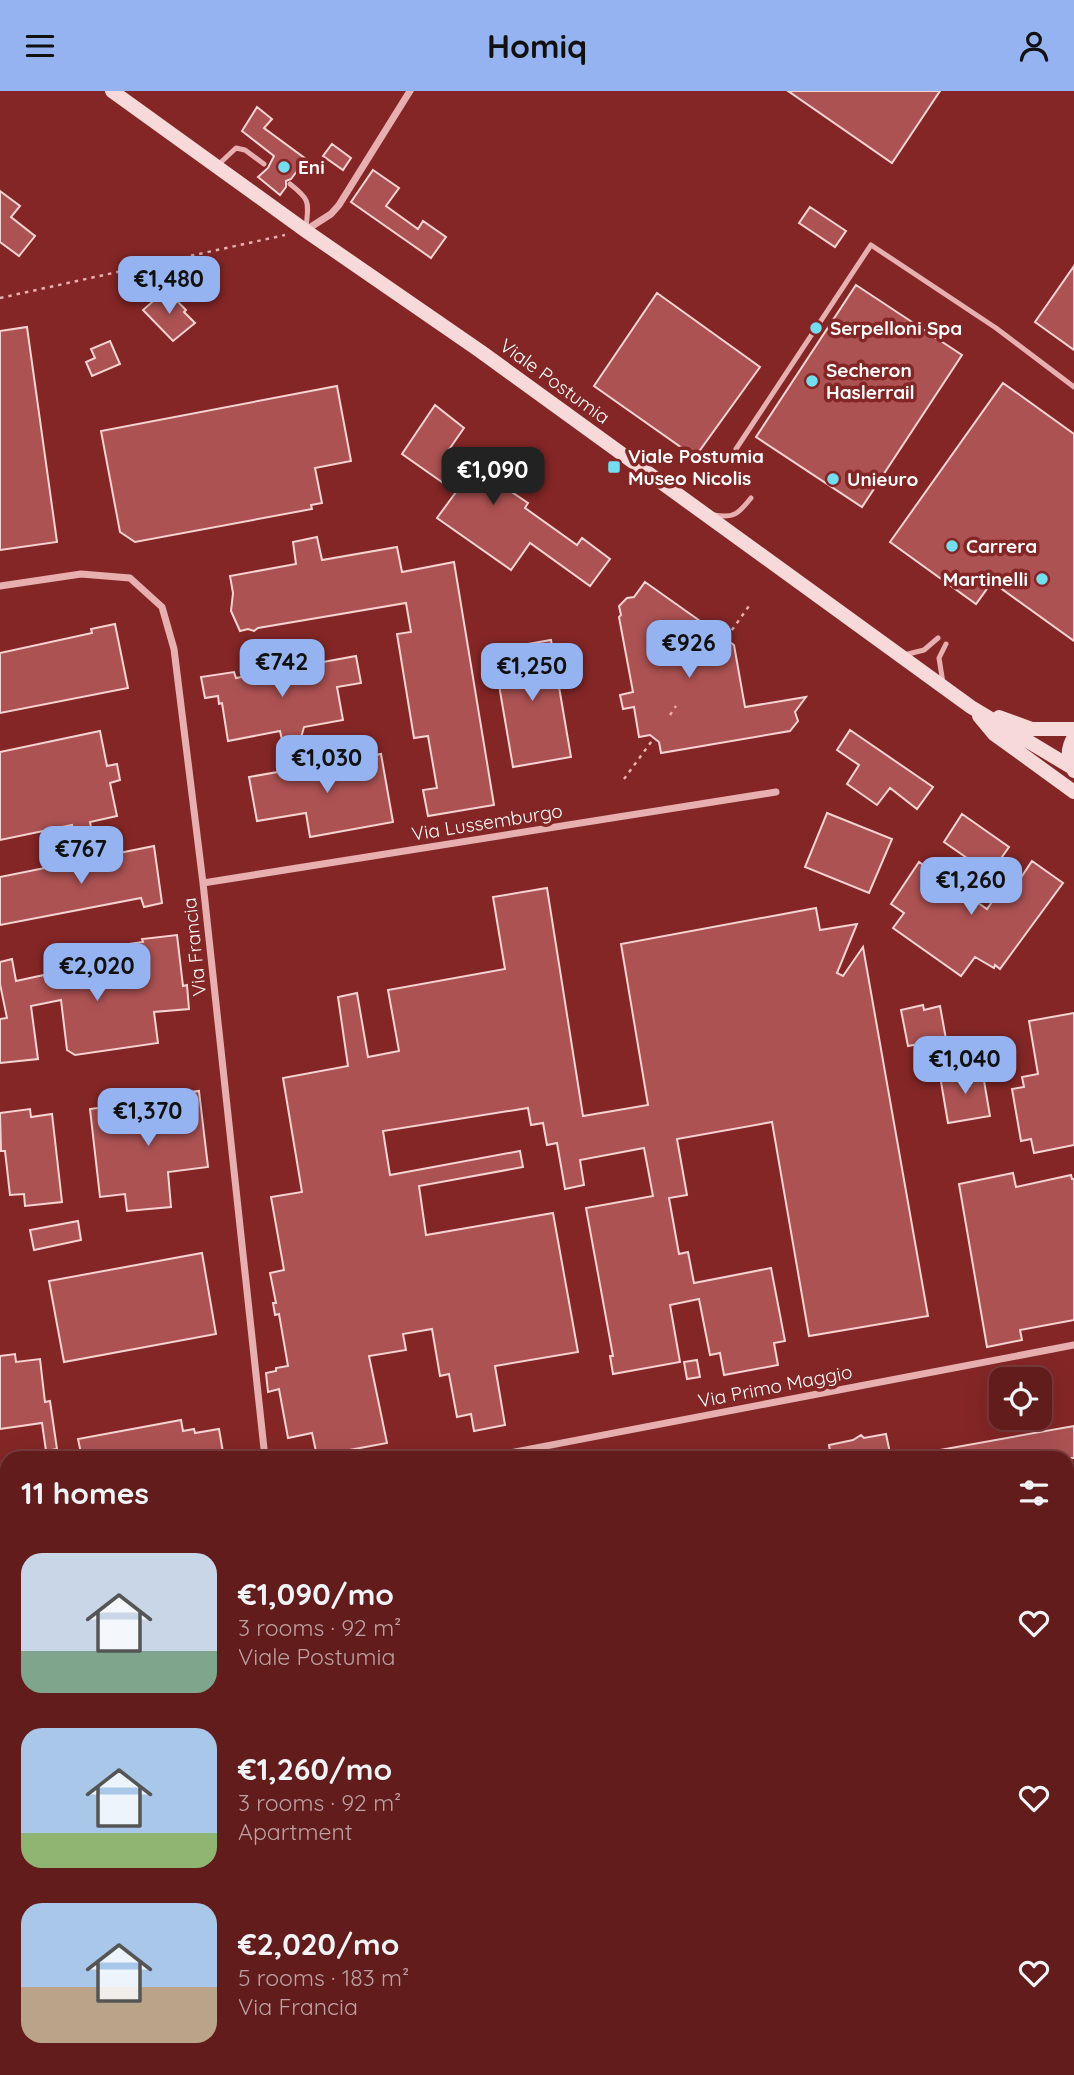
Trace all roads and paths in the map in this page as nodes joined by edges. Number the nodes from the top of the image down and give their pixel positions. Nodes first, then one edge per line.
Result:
1 (111, 91) edge
2 (410, 91) edge
3 (264, 164) dead end
4 (216, 166) junction
5 (290, 184) dead end
6 (306, 231) junction
7 (0, 298) edge
8 (1074, 387) edge
9 (736, 449) dead end
10 (751, 498) dead end
11 (704, 513) junction
12 (0, 586) edge
13 (750, 605) dead end
14 (938, 638) dead end
15 (947, 643) dead end
16 (722, 644) dead end
17 (901, 655) junction
18 (946, 689) junction
19 (676, 706) dead end
20 (971, 707) junction
21 (670, 715) dead end
22 (1074, 729) edge
23 (1074, 737) edge
24 (654, 738) dead end
25 (1073, 769) edge
26 (624, 779) dead end
27 (776, 792) dead end
28 (1074, 792) edge
29 (203, 883) junction
30 (1074, 1345) edge
31 (264, 1451) edge
32 (520, 1451) edge

1 - 4 main road, Viale Postumia
2 - 6 street
3 - 4 lane
4 - 6 main road, Viale Postumia
5 - 6 lane
6 - 7 path
6 - 11 main road, Viale Postumia
8 - 9 lane
10 - 11 lane
11 - 17 main road, Viale Postumia
12 - 29 street, Via Francia
13 - 16 path
14 - 17 lane
15 - 18 lane
17 - 18 main road, Viale Postumia
18 - 20 main road, Viale Postumia
19 - 21 path
20 - 22 main road, Viale Postumia
20 - 25 main road, Viale Postumia
20 - 28 main road, Viale Postumia
23 - 25 main road, Viale Postumia
24 - 26 path
27 - 29 street, Via Lussemburgo
29 - 31 street, Via Francia
30 - 32 street, Via Primo Maggio

